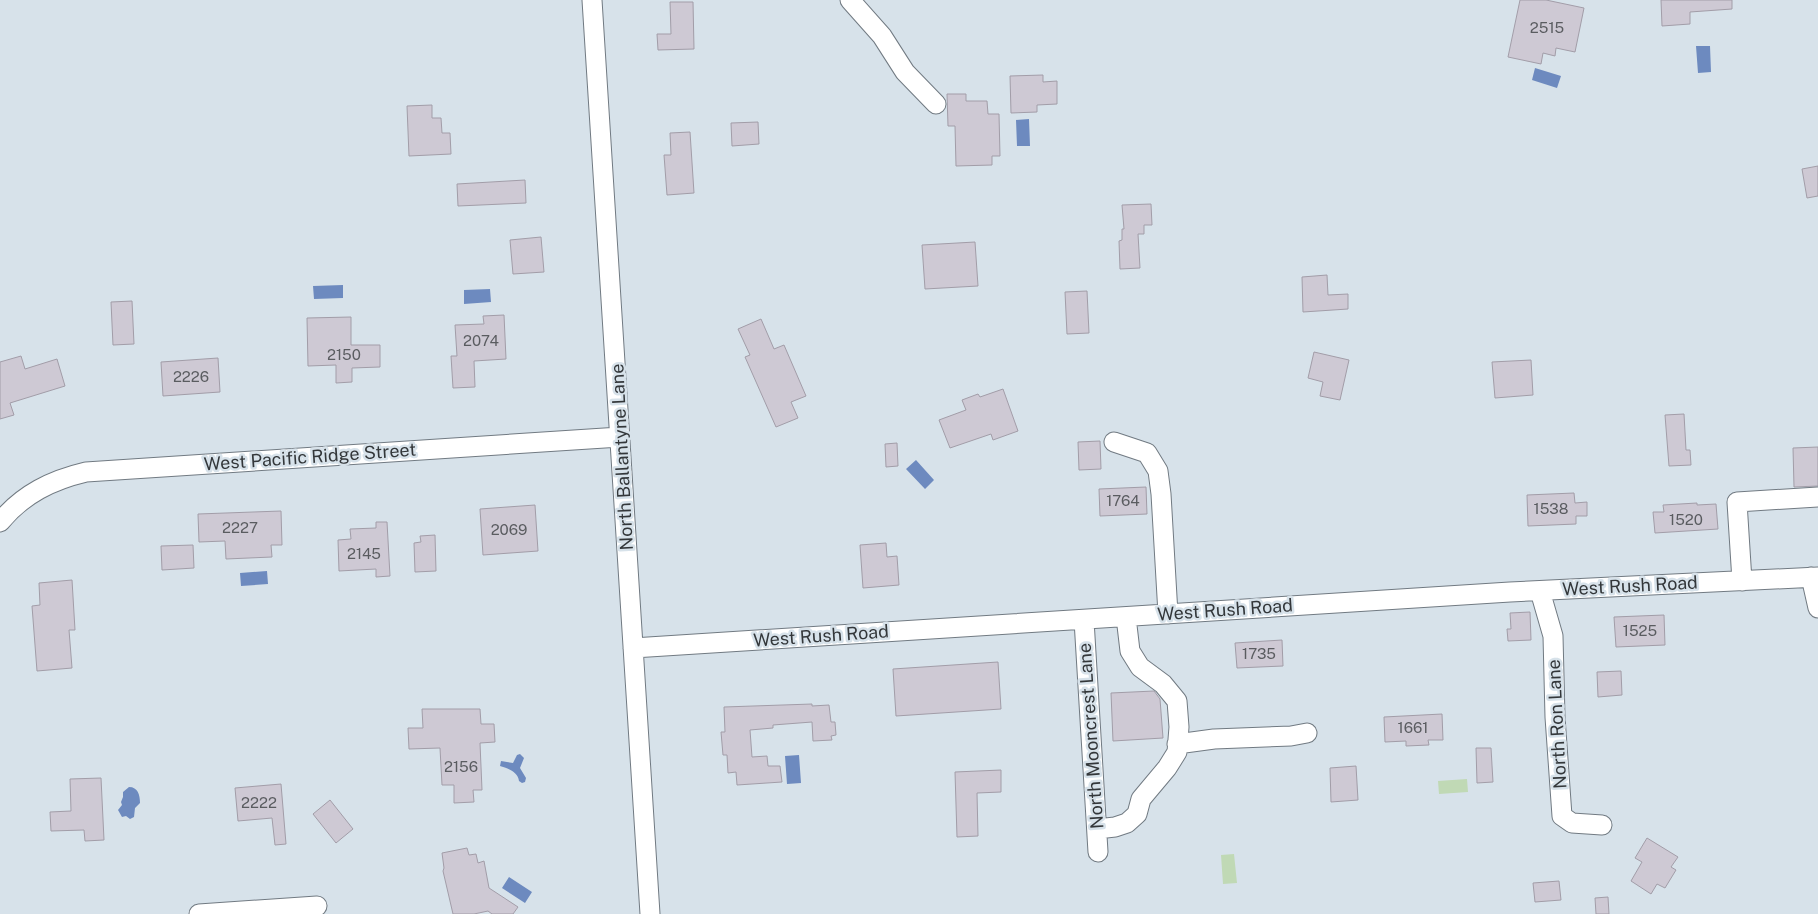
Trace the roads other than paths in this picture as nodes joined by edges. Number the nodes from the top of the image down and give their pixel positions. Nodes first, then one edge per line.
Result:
1 (592, 0) edge
2 (850, 0) edge
3 (936, 104) dead end
4 (620, 437) junction
5 (1114, 442) dead end
6 (1818, 497) edge
7 (5, 516) edge
8 (1814, 577) edge
9 (1742, 581) junction
10 (1540, 591) junction
11 (1818, 608) edge
12 (1168, 614) junction
13 (1126, 617) junction
14 (1084, 620) junction
15 (633, 648) junction
16 (1307, 733) dead end
17 (1177, 744) junction
18 (1602, 825) dead end
19 (1097, 829) junction
20 (1098, 852) dead end
21 (317, 906) dead end
22 (199, 914) edge
23 (650, 914) edge

1 - 4 street, North Ballantyne Lane
2 - 3 street
4 - 7 street, West Pacific Ridge Street
4 - 15 street, North Ballantyne Lane
5 - 12 street
6 - 9 street
8 - 9 street, West Rush Road
8 - 11 street
9 - 10 street, West Rush Road
10 - 12 street, West Rush Road
10 - 18 street, North Ron Lane
12 - 13 street, West Rush Road
13 - 14 street, West Rush Road
13 - 17 street
14 - 15 street, West Rush Road
14 - 19 street, North Mooncrest Lane
15 - 23 street, North Ballantyne Lane
16 - 17 street
17 - 19 street
19 - 20 street, North Mooncrest Lane
21 - 22 street

